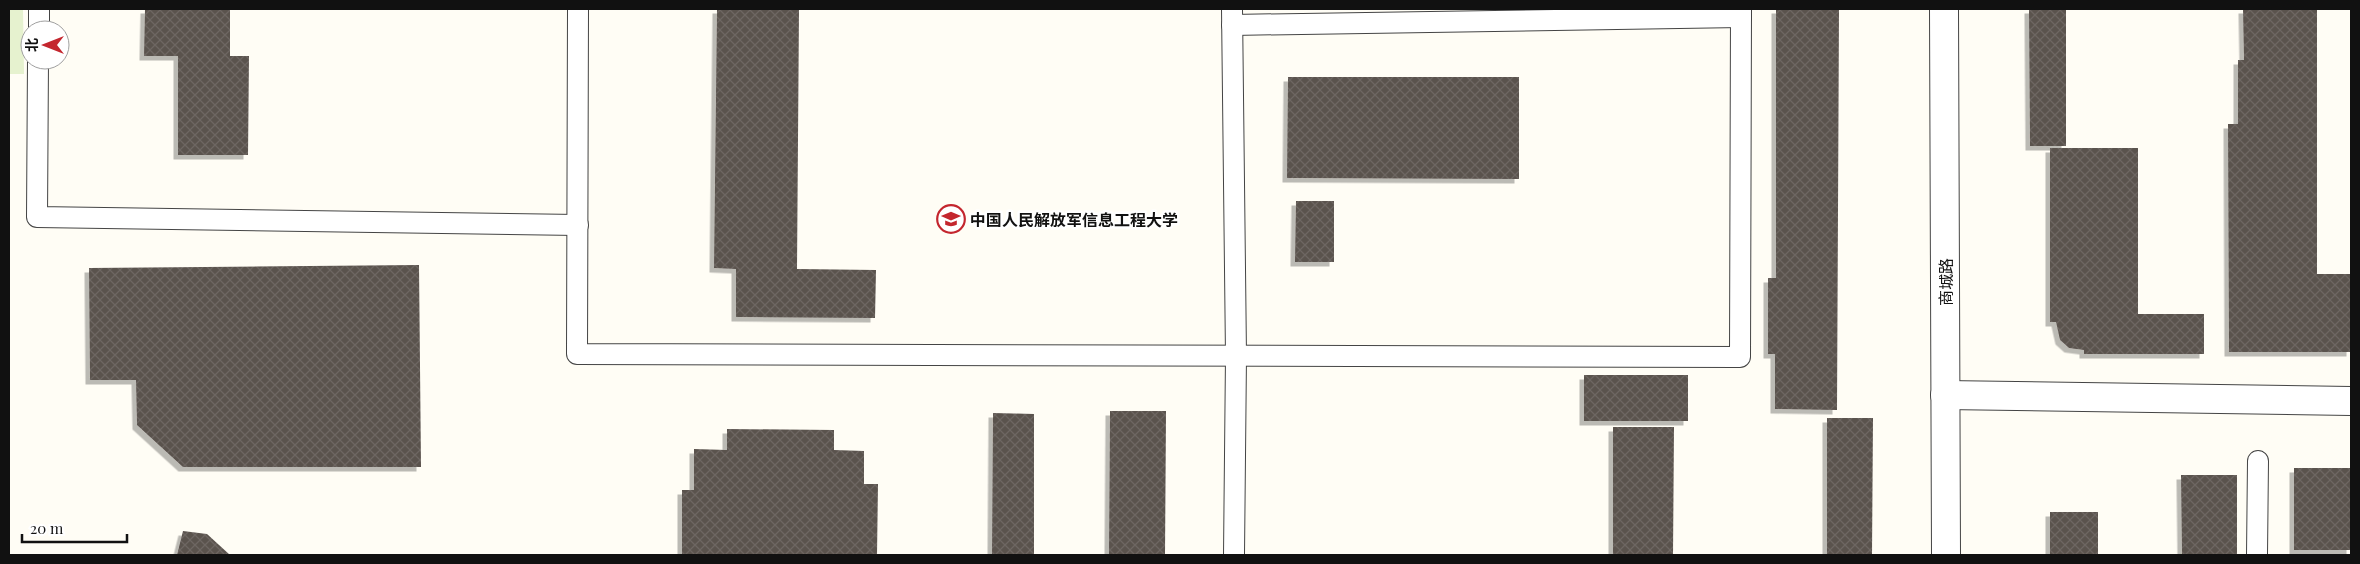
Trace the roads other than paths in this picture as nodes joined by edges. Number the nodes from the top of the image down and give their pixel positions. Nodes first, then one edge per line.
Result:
1 (578, 9) edge
2 (1944, 9) edge
3 (1741, 13) edge
4 (1232, 17) edge
5 (38, 70) edge
6 (578, 225) junction
7 (1236, 356) junction
8 (1945, 395) junction
9 (2351, 401) edge
10 (2258, 461) dead end
11 (1234, 555) edge
12 (1946, 555) edge
13 (2257, 555) edge

1 - 6 lane
2 - 8 street, 商城路
3 - 4 lane
3 - 7 lane
4 - 7 lane
5 - 6 lane
6 - 7 lane
7 - 11 lane
8 - 9 street
8 - 12 street, 商城路
10 - 13 lane

